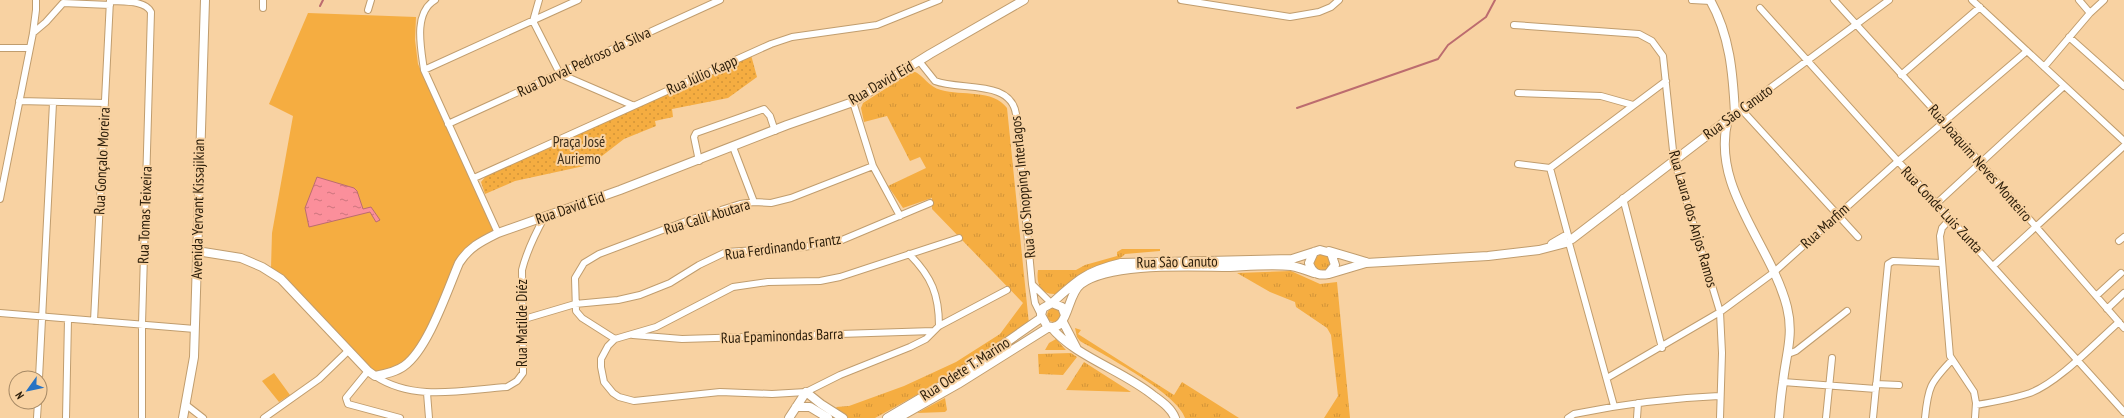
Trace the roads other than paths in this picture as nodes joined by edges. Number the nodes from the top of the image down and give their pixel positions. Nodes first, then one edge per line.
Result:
1 (36, 0) edge
2 (205, 0) edge
3 (263, 0) edge
4 (371, 0) edge
5 (435, 0) edge
6 (539, 0) edge
7 (578, 0) edge
8 (720, 0) edge
9 (939, 0) edge
10 (1024, 0) edge
11 (1180, 0) edge
12 (1339, 0) edge
13 (1692, 0) edge
14 (1834, 0) edge
15 (1889, 0) edge
16 (1972, 0) edge
17 (2079, 0) edge
18 (2104, 0) edge
19 (1710, 1) edge
20 (63, 2) edge
21 (110, 2) edge
22 (1980, 7) junction
23 (263, 8) dead end
24 (1760, 8) dead end
25 (368, 10) dead end
26 (2090, 13) junction
27 (533, 21) junction
28 (1514, 25) dead end
29 (1855, 25) junction
30 (32, 33) junction
31 (2070, 37) junction
32 (0, 48) edge
33 (29, 48) junction
34 (2026, 51) junction
35 (919, 61) junction
36 (1807, 62) junction
37 (2044, 67) junction
38 (424, 70) junction
39 (560, 74) junction
40 (1901, 75) junction
41 (1666, 81) junction
42 (2064, 86) junction
43 (2124, 86) edge
44 (1518, 93) dead end
45 (19, 101) junction
46 (853, 102) junction
47 (52, 103) junction
48 (105, 103) junction
49 (632, 105) junction
50 (1633, 105) junction
51 (1735, 114) junction
52 (1944, 121) junction
53 (448, 124) junction
54 (775, 131) junction
55 (2124, 142) edge
56 (2124, 146) edge
57 (733, 147) junction
58 (699, 160) junction
59 (1674, 160) junction
60 (1897, 162) junction
61 (1980, 163) junction
62 (1518, 164) dead end
63 (873, 166) junction
64 (1550, 168) junction
65 (474, 178) junction
66 (0, 197) edge
67 (1623, 198) junction
68 (754, 202) junction
69 (930, 203) dead end
70 (1936, 204) junction
71 (1837, 215) junction
72 (545, 216) junction
73 (900, 216) junction
74 (1950, 218) junction
75 (2036, 227) junction
76 (498, 233) junction
77 (1858, 237) dead end
78 (959, 238) dead end
79 (1568, 238) junction
80 (1326, 250) junction
81 (197, 251) junction
82 (1314, 252) junction
83 (909, 254) junction
84 (1366, 262) junction
85 (1941, 264) junction
86 (1993, 266) junction
87 (1315, 273) junction
88 (1773, 273) junction
89 (2121, 273) dead end
90 (1328, 274) junction
91 (1032, 284) junction
92 (1007, 290) dead end
93 (2124, 293) edge
94 (2096, 296) junction
95 (1051, 303) junction
96 (575, 304) junction
97 (2107, 309) junction
98 (1847, 311) dead end
99 (1720, 312) junction
100 (0, 314) edge
101 (1041, 316) junction
102 (42, 318) junction
103 (1064, 318) junction
104 (68, 319) junction
105 (521, 320) junction
106 (94, 321) junction
107 (2119, 322) junction
108 (142, 324) junction
109 (939, 326) junction
110 (1050, 327) junction
111 (2124, 328) edge
112 (195, 329) junction
113 (934, 332) junction
114 (631, 335) junction
115 (615, 339) junction
116 (1662, 348) junction
117 (1078, 349) junction
118 (349, 350) junction
119 (1788, 354) junction
120 (1832, 358) dead end
121 (2076, 359) junction
122 (1952, 360) junction
123 (39, 370) edge
124 (368, 371) junction
125 (375, 376) junction
126 (1607, 378) junction
127 (1783, 382) junction
128 (1899, 385) dead end
129 (1829, 386) junction
130 (1876, 386) junction
131 (806, 392) junction
132 (427, 393) junction
133 (1719, 396) junction
134 (1638, 403) junction
135 (185, 404) junction
136 (1976, 405) junction
137 (1614, 406) junction
138 (796, 407) junction
139 (2124, 412) edge
140 (66, 418) edge
141 (142, 418) edge
142 (182, 418) edge
143 (203, 418) edge
144 (264, 418) edge
145 (400, 418) edge
146 (429, 418) edge
147 (789, 418) edge
148 (828, 418) edge
149 (843, 418) edge
150 (887, 418) edge
151 (898, 418) edge
152 (1175, 418) edge
153 (1568, 418) edge
154 (1637, 418) edge
155 (1720, 418) edge
156 (1779, 418) edge
157 (1826, 418) edge
158 (1874, 418) edge
159 (1925, 418) edge
160 (1975, 418) edge

1 - 30 street
2 - 81 street, Avenida Yervant Kissajikian
3 - 23 street
4 - 25 street
5 - 38 street
6 - 27 street
7 - 27 street
8 - 39 street, Rua Durval Pedroso da Silva
9 - 49 street, Rua Júlio Kapp
10 - 35 street, Rua David Eid
11 - 12 street
13 - 19 street
14 - 29 street, Rua Joaquim Neves Monteiro
15 - 29 street, Rua São Canuto
16 - 22 street
17 - 26 street
18 - 26 street
19 - 51 street
20 - 21 street
20 - 30 street
21 - 48 street, Rua Gonçalo Moreira
21 - 108 street, Rua Tomas Teixeira
22 - 34 street
22 - 40 street
24 - 36 street, Rua Conde Luis Zunta
26 - 31 street
27 - 38 street
27 - 39 street
28 - 41 street, Rua Laura dos Anjos Ramos
29 - 36 street, Rua São Canuto
29 - 40 street, Rua Joaquim Neves Monteiro
30 - 33 street
31 - 37 street
31 - 43 street
32 - 33 street
33 - 45 street
34 - 37 street
34 - 52 street, Rua Marfim
35 - 46 street, Rua David Eid
35 - 91 street, Rua do Shopping Interlagos
36 - 51 street, Rua São Canuto
36 - 60 street, Rua Conde Luis Zunta
37 - 42 street
38 - 53 street
39 - 49 street
39 - 53 street, Rua Durval Pedroso da Silva
40 - 52 street, Rua Joaquim Neves Monteiro
41 - 50 street
41 - 59 street, Rua Laura dos Anjos Ramos
42 - 55 street
42 - 61 street
44 - 50 street
45 - 47 street
45 - 66 street
46 - 54 street, Rua David Eid
46 - 63 street
47 - 48 street
47 - 102 street
48 - 106 street, Rua Gonçalo Moreira
49 - 65 street, Rua Júlio Kapp
50 - 64 street
51 - 59 street, Rua São Canuto
51 - 71 street
51 - 88 street
52 - 60 street, Rua Marfim
52 - 61 street, Rua Joaquim Neves Monteiro
53 - 65 street
54 - 57 street, Rua David Eid
54 - 58 street
56 - 75 street
57 - 58 street, Rua David Eid
57 - 68 street
58 - 72 street, Rua David Eid
59 - 67 street, Rua São Canuto
59 - 99 street, Rua Laura dos Anjos Ramos
60 - 70 street, Rua Conde Luis Zunta
60 - 71 street, Rua Marfim
61 - 70 street
61 - 75 street, Rua Joaquim Neves Monteiro
62 - 64 street
63 - 68 street, Rua Calil Abutara
63 - 73 street
64 - 79 street
65 - 76 street
67 - 79 street, Rua São Canuto
67 - 116 street
68 - 96 street, Rua Calil Abutara
69 - 73 street, Rua Ferdinando Frantz
70 - 74 street, Rua Conde Luis Zunta
71 - 77 street
71 - 88 street, Rua Marfim
72 - 76 street, Rua David Eid
72 - 105 street, Rua Matilde Diéz
73 - 96 street, Rua Ferdinando Frantz
74 - 85 street
74 - 86 street, Rua Conde Luis Zunta
75 - 86 street
75 - 94 street, Rua Joaquim Neves Monteiro
76 - 125 street, Rua David Eid
78 - 83 street
79 - 84 street, Rua São Canuto
79 - 126 street
80 - 82 street
80 - 84 street, Rua São Canuto
80 - 90 street
81 - 112 street, Avenida Yervant Kissajikian
81 - 118 street
82 - 87 street
82 - 95 street, Rua São Canuto
83 - 109 street
83 - 114 street
84 - 90 street, Rua São Canuto
85 - 122 street
85 - 130 street
86 - 121 street, Rua Conde Luis Zunta
87 - 90 street
87 - 103 street, Rua São Canuto
88 - 99 street, Rua Marfim
88 - 119 street
89 - 94 street
91 - 95 street
91 - 101 street, Rua do Shopping Interlagos
92 - 109 street
93 - 97 street
94 - 97 street, Rua Joaquim Neves Monteiro
95 - 101 street
95 - 103 street
96 - 105 street, Rua Ferdinando Frantz
96 - 115 street
97 - 107 street, Rua Joaquim Neves Monteiro
98 - 119 street
99 - 116 street, Rua Marfim
99 - 133 street, Rua Laura dos Anjos Ramos
100 - 102 street
101 - 110 street
101 - 150 street, Rua Odete T. Marino
102 - 104 street
102 - 123 street
103 - 110 street
103 - 117 street
104 - 106 street
104 - 140 street
105 - 132 street, Rua Matilde Diéz
106 - 108 street
107 - 111 street, Rua Joaquim Neves Monteiro
107 - 121 street
108 - 112 street
108 - 141 street, Rua Tomas Teixeira
109 - 113 street
110 - 117 street
110 - 151 street, Rua Odete T. Marino
112 - 135 street, Avenida Yervant Kissajikian
113 - 114 street, Rua Epaminondas Barra
113 - 131 street
114 - 115 street
115 - 131 street
116 - 126 street, Rua Marfim
117 - 152 street
118 - 124 street
118 - 144 street
119 - 127 street
120 - 129 street
121 - 136 street
121 - 139 street, Rua Conde Luis Zunta
122 - 136 street
122 - 159 street
124 - 125 street
124 - 145 street
125 - 132 street, Rua Matilde Diéz
126 - 137 street
127 - 129 street
127 - 156 street
128 - 130 street
129 - 130 street
129 - 157 street
130 - 158 street
131 - 138 street
131 - 149 street
132 - 146 street
133 - 134 street
133 - 155 street, Rua Laura dos Anjos Ramos
134 - 137 street
134 - 154 street
135 - 142 street, Avenida Yervant Kissajikian
135 - 143 street
136 - 160 street
137 - 153 street
138 - 147 street
138 - 148 street

